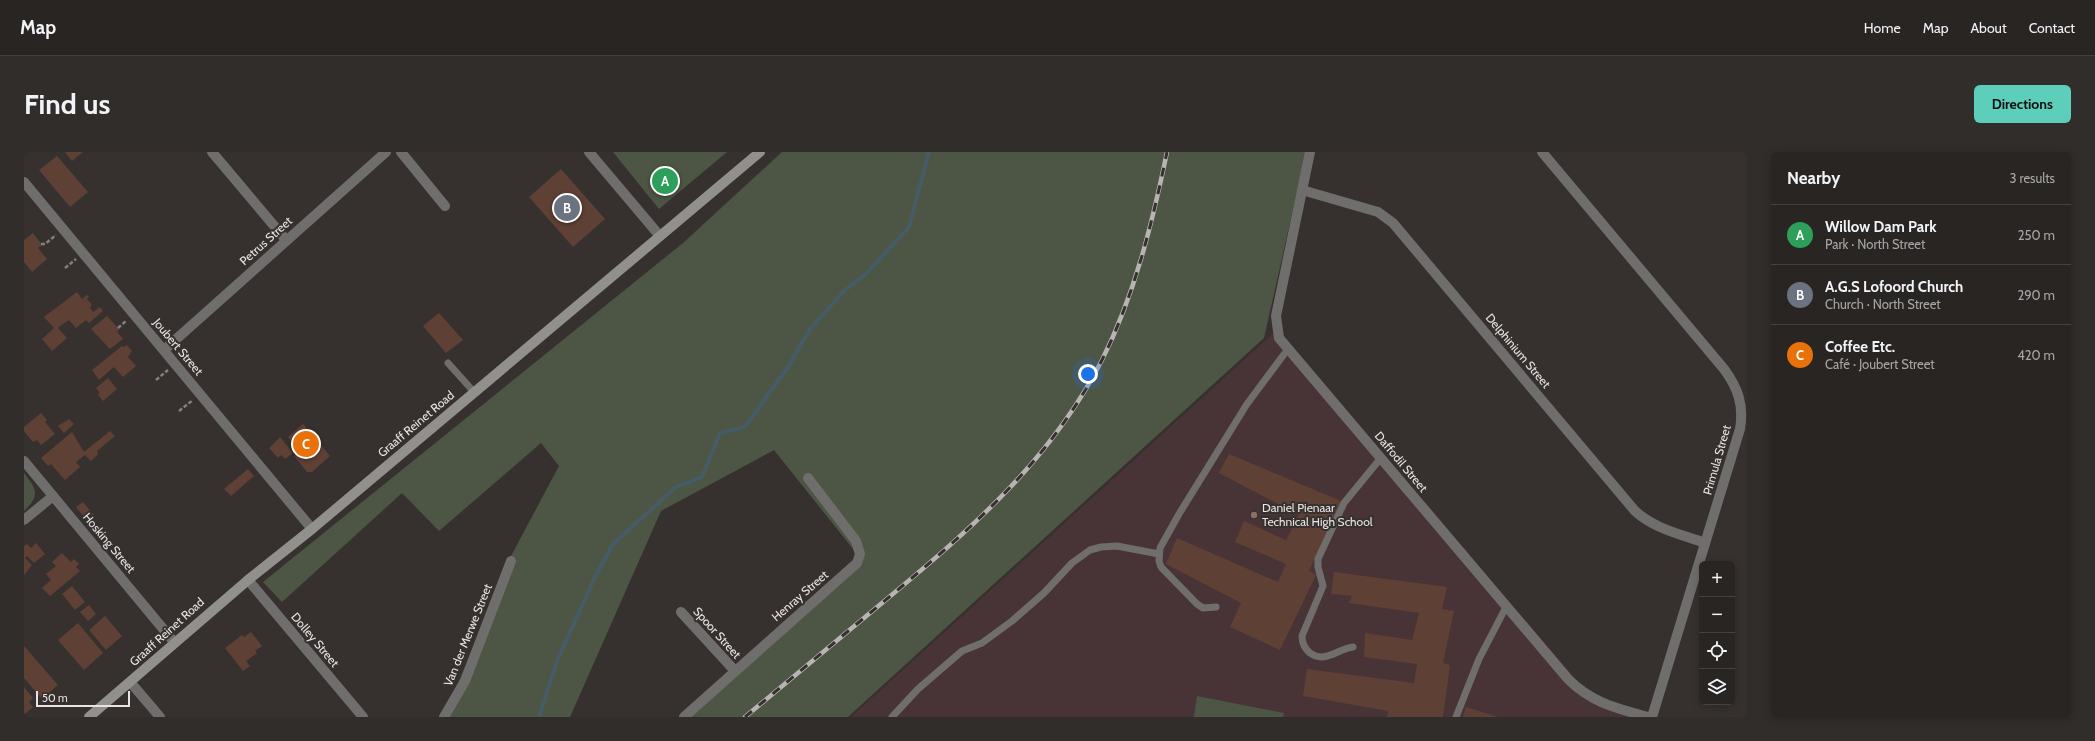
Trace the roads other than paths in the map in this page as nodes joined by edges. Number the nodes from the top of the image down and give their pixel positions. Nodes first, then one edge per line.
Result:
1 (212, 152) edge
2 (386, 152) edge
3 (401, 152) edge
4 (589, 152) edge
5 (760, 152) edge
6 (1310, 152) edge
7 (1542, 152) edge
8 (24, 182) edge
9 (1302, 190) junction
10 (445, 206) dead end
11 (659, 235) junction
12 (286, 240) junction
13 (1288, 349) junction
14 (164, 350) junction
15 (448, 362) dead end
16 (474, 392) junction
17 (1380, 459) junction
18 (24, 461) edge
19 (808, 478) dead end
20 (53, 496) junction
21 (24, 520) edge
22 (312, 529) junction
23 (1705, 543) junction
24 (1159, 554) junction
25 (510, 561) dead end
26 (248, 580) junction
27 (1216, 607) dead end
28 (1506, 607) junction
29 (681, 612) dead end
30 (174, 642) junction
31 (1353, 647) dead end
32 (734, 672) junction
33 (131, 682) junction
34 (89, 717) edge
35 (160, 717) edge
36 (362, 717) edge
37 (444, 717) edge
38 (684, 717) edge
39 (892, 717) edge
40 (1456, 717) edge
41 (1648, 717) edge
42 (1652, 717) edge

1 - 12 street
2 - 12 street, Petrus Street
3 - 10 street
4 - 11 street
5 - 11 main road, Graaff Reinet Road
6 - 9 street, Daffodil Street
7 - 23 street, Primula Street
8 - 14 street, Joubert Street
9 - 13 street, Daffodil Street
9 - 23 street, Delphinium Street
11 - 16 main road, Graaff Reinet Road
12 - 14 street, Petrus Street
13 - 17 street, Daffodil Street
13 - 24 lane
14 - 22 street, Joubert Street
15 - 16 lane
16 - 22 main road, Graaff Reinet Road
17 - 28 street, Daffodil Street
17 - 31 lane
18 - 20 street, Hosking Street
19 - 32 street, Henray Street
20 - 21 street
20 - 30 street, Hosking Street
22 - 26 main road, Graaff Reinet Road
23 - 42 street, Primula Street
24 - 27 lane
24 - 39 lane
25 - 37 street, Van der Merwe Street
26 - 30 main road, Graaff Reinet Road
26 - 36 street, Dolley Street
28 - 40 lane
28 - 41 street, Daffodil Street
29 - 32 street, Spoor Street
30 - 33 main road, Graaff Reinet Road
32 - 38 street, Henray Street
33 - 34 main road, Graaff Reinet Road
33 - 35 street

